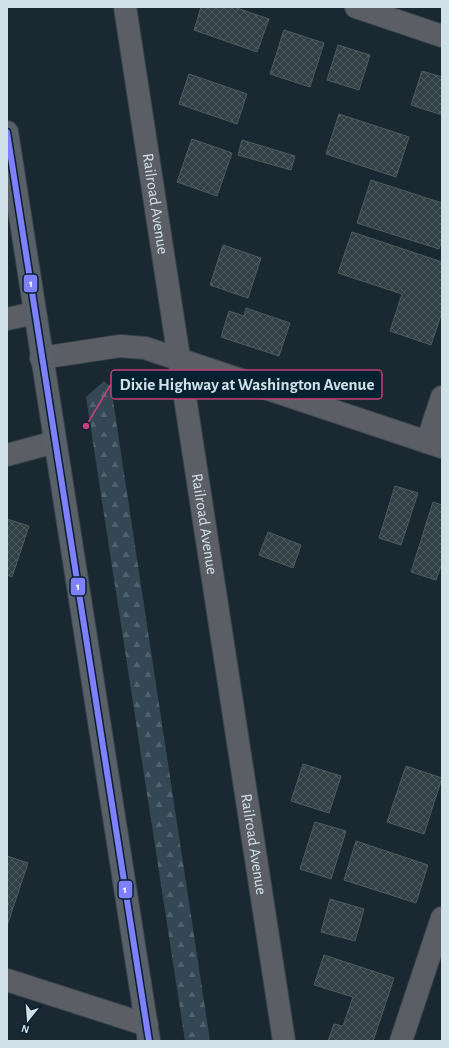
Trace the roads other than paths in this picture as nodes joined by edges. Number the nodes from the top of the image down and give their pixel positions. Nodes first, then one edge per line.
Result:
1 (125, 7) edge
2 (356, 7) edge
3 (442, 36) edge
4 (7, 132) edge
5 (35, 313) junction
6 (7, 319) edge
7 (41, 358) junction
8 (180, 359) junction
9 (442, 397) edge
10 (54, 442) junction
11 (434, 444) edge
12 (7, 455) edge
13 (442, 918) edge
14 (7, 980) edge
15 (148, 1033) edge
16 (284, 1041) edge
17 (401, 1041) edge

1 - 8 street, Railroad Avenue
2 - 3 street
4 - 5 main road
5 - 6 street
5 - 7 main road
7 - 8 street
7 - 10 main road
8 - 11 street
8 - 16 street, Railroad Avenue
9 - 11 street
10 - 12 street
10 - 15 main road
13 - 17 street
14 - 15 street

